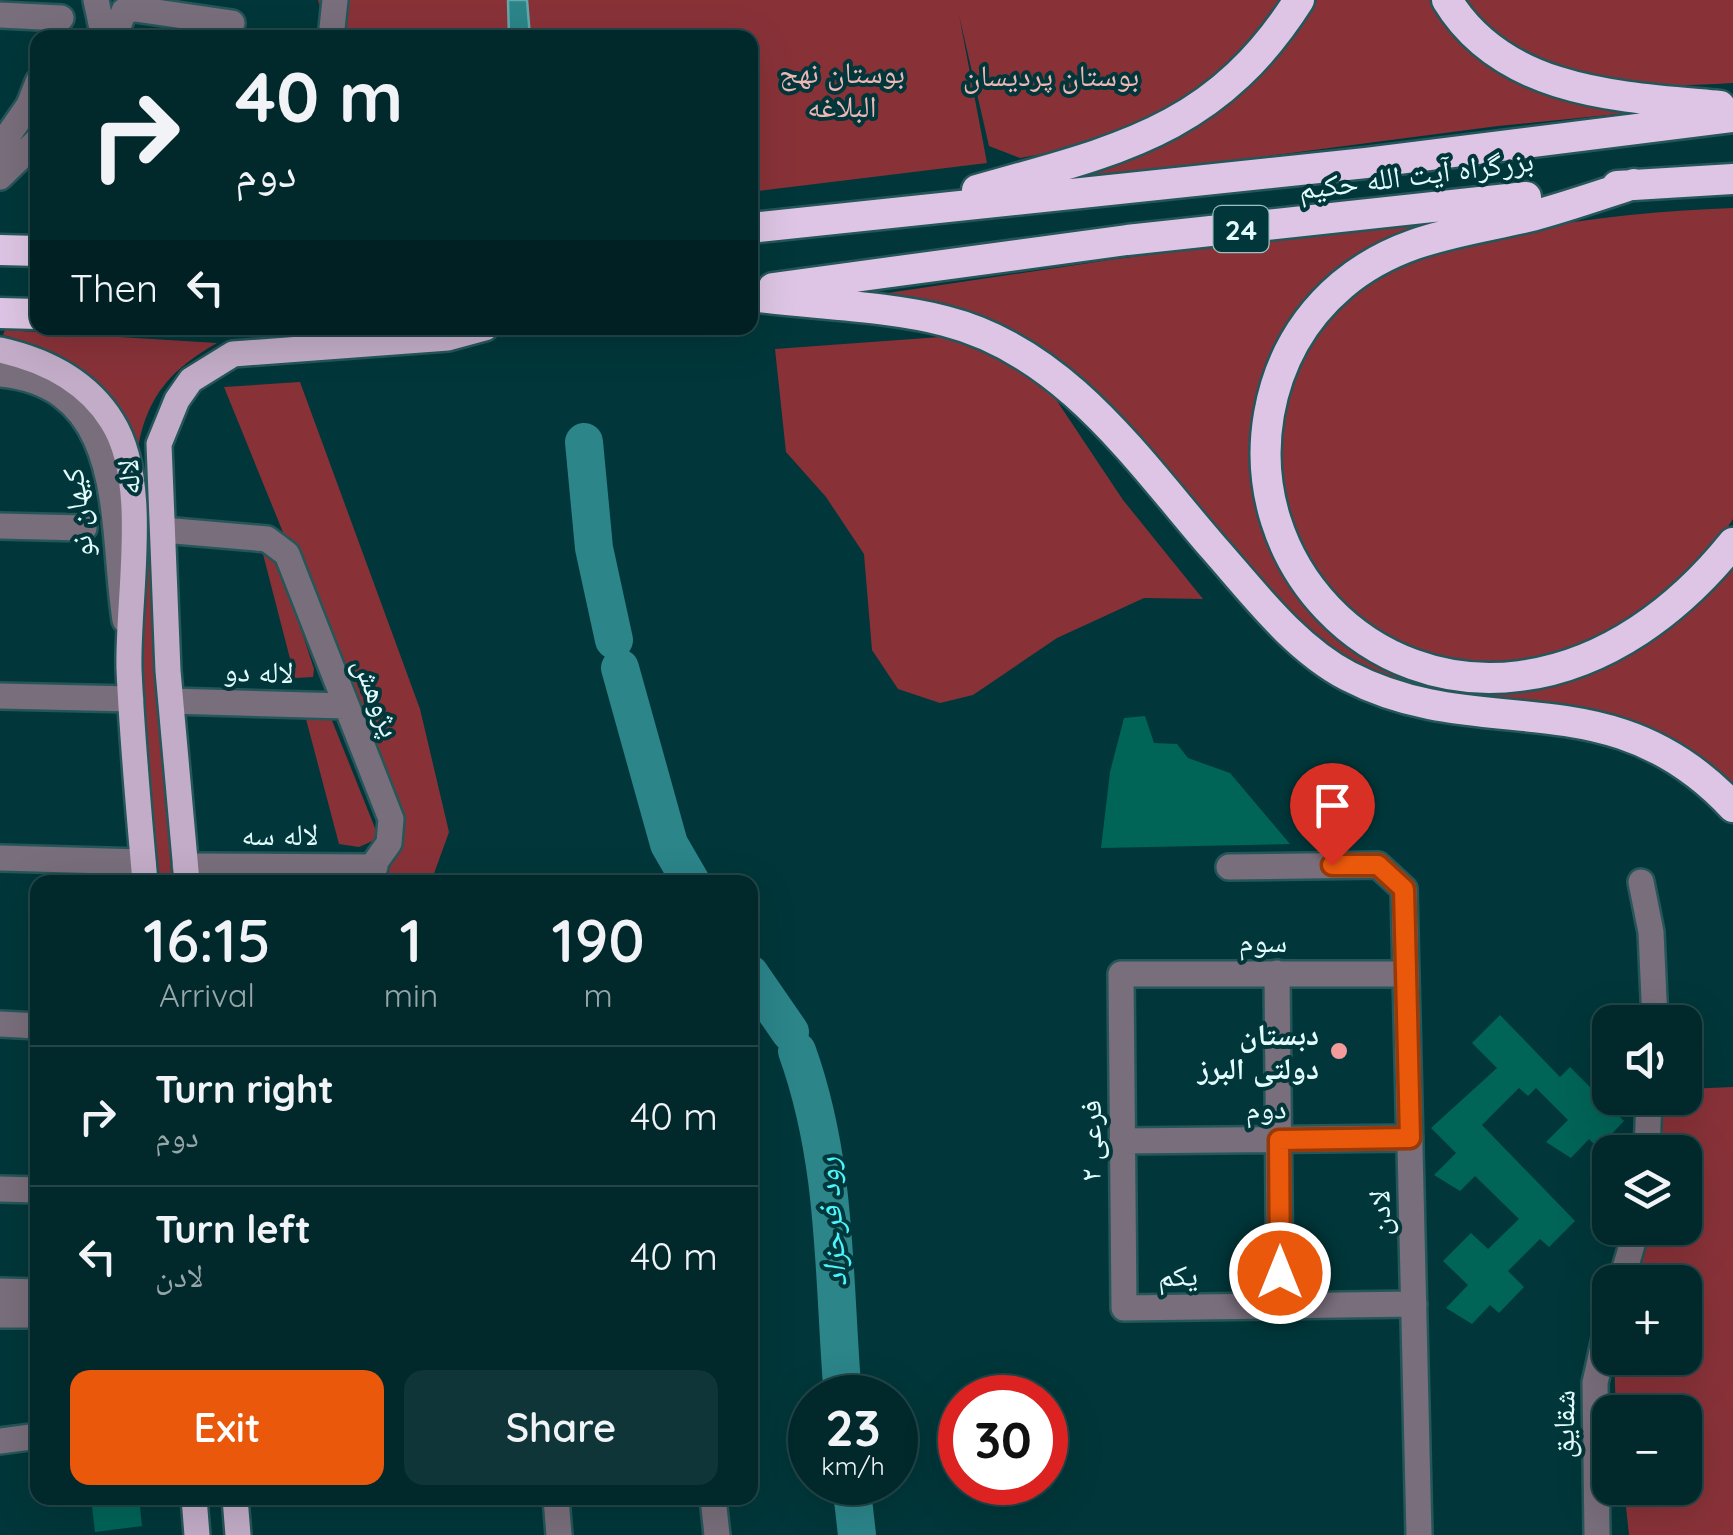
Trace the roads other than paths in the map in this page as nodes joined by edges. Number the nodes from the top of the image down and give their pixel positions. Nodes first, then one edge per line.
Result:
1 (96, 0) edge
2 (178, 0) edge
3 (335, 0) edge
4 (1299, 0) edge
5 (1446, 0) edge
6 (0, 15) edge
7 (56, 18) edge
8 (102, 30) edge
9 (117, 30) edge
10 (241, 30) edge
11 (332, 30) edge
12 (30, 103) edge
13 (1733, 107) edge
14 (1733, 117) edge
15 (0, 147) edge
16 (30, 148) edge
17 (0, 177) edge
18 (1733, 179) edge
19 (1634, 184) junction
20 (890, 214) junction
21 (758, 227) edge
22 (0, 250) edge
23 (30, 251) edge
24 (758, 292) edge
25 (758, 294) edge
26 (0, 313) edge
27 (30, 314) edge
28 (459, 335) edge
29 (0, 350) edge
30 (0, 374) edge
31 (0, 526) edge
32 (84, 528) dead end
33 (164, 530) junction
34 (1733, 542) edge
35 (129, 644) junction
36 (0, 696) edge
37 (131, 699) junction
38 (172, 701) junction
39 (345, 706) junction
40 (1733, 807) edge
41 (0, 858) edge
42 (1229, 867) dead end
43 (144, 872) edge
44 (186, 874) edge
45 (368, 875) edge
46 (1641, 882) dead end
47 (1277, 973) junction
48 (1121, 974) joint
49 (1406, 974) junction
50 (1654, 1005) edge
51 (0, 1024) edge
52 (30, 1026) edge
53 (1410, 1138) junction
54 (1279, 1140) junction
55 (1122, 1142) junction
56 (0, 1189) edge
57 (30, 1190) edge
58 (0, 1291) edge
59 (30, 1292) edge
60 (1414, 1304) junction
61 (1280, 1306) junction
62 (1124, 1308) joint
63 (0, 1315) edge
64 (30, 1315) edge
65 (1597, 1375) edge
66 (30, 1437) edge
67 (0, 1441) edge
68 (195, 1505) edge
69 (236, 1505) edge
70 (557, 1505) edge
71 (714, 1505) edge
72 (197, 1535) edge
73 (238, 1535) edge
74 (559, 1535) edge
75 (717, 1535) edge
76 (1419, 1535) edge
77 (1597, 1535) edge

1 - 8 street
2 - 10 street
3 - 11 street
4 - 20 highway
5 - 13 highway
6 - 7 street
9 - 10 street
12 - 15 street
14 - 20 highway, بزرگراه آیت الله حکیم / 24
16 - 17 street
18 - 19 highway, بزرگراه آیت الله حکیم / 24
19 - 24 highway, بزرگراه آیت الله حکیم / 24
19 - 34 highway
20 - 21 highway, بزرگراه آیت الله حکیم / 24
22 - 23 highway
25 - 40 highway
26 - 27 highway
28 - 33 main road, لاله
29 - 35 main road, لاله
30 - 35 street, کیهان نو
31 - 32 street
33 - 38 main road, لاله
33 - 39 street, پژوهش
35 - 37 main road, لاله
36 - 37 street
37 - 43 main road, لاله
38 - 39 street, لاله دو
38 - 44 main road, لاله
39 - 45 street, پژوهش
41 - 43 street
42 - 49 street, لادن
44 - 45 street, لاله سه
46 - 50 street
47 - 48 street, سوم
47 - 49 street, سوم
47 - 54 street
48 - 55 street, فرعی ۲
49 - 53 street, لادن
51 - 52 street
53 - 54 street, دوم
53 - 60 street, لادن
54 - 55 street, دوم
54 - 61 street
55 - 62 street, فرعی ۲
56 - 57 street
58 - 59 street
60 - 61 street, یکم
60 - 76 street, لادن
61 - 62 street, یکم
63 - 64 street
65 - 77 street, شقایق
66 - 67 street
68 - 72 main road
69 - 73 main road
70 - 74 street
71 - 75 street

